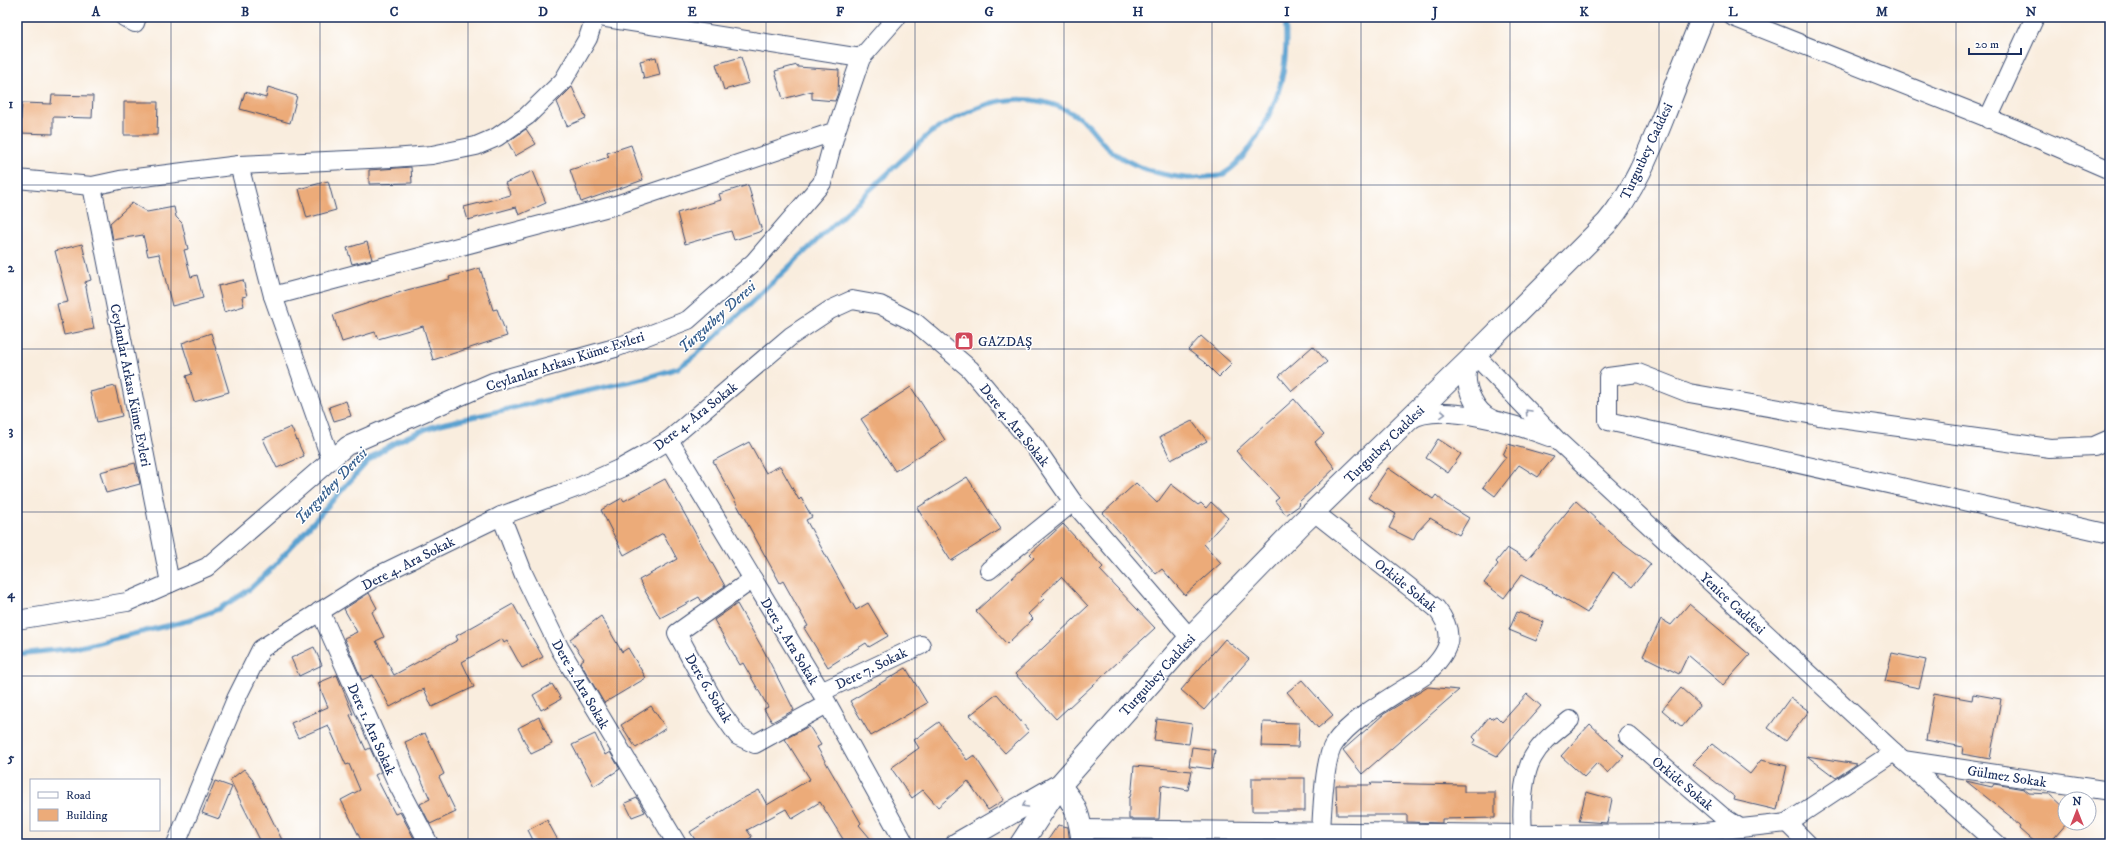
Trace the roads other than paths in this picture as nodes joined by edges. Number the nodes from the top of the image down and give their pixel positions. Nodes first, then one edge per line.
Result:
1 (124, 17) edge
2 (137, 17) edge
3 (595, 17) edge
4 (600, 17) edge
5 (897, 17) edge
6 (1703, 17) edge
7 (1733, 17) edge
8 (2035, 17) edge
9 (861, 58) junction
10 (1988, 119) junction
11 (836, 131) junction
12 (239, 165) junction
13 (2110, 170) edge
14 (17, 179) edge
15 (92, 186) junction
16 (273, 296) junction
17 (1475, 355) junction
18 (1492, 419) junction
19 (1406, 422) junction
20 (1556, 439) junction
21 (2110, 439) edge
22 (669, 440) junction
23 (331, 460) junction
24 (1073, 502) junction
25 (1314, 512) junction
26 (501, 516) junction
27 (2110, 534) edge
28 (989, 570) dead end
29 (753, 579) junction
30 (170, 583) junction
31 (320, 611) junction
32 (17, 620) edge
33 (1190, 638) junction
34 (921, 644) dead end
35 (824, 698) junction
36 (1570, 720) dead end
37 (1628, 735) dead end
38 (1899, 756) junction
39 (1059, 786) junction
40 (2110, 792) edge
41 (1787, 823) junction
42 (1740, 828) junction
43 (1321, 832) junction
44 (1082, 837) edge
45 (1523, 839) edge
46 (1695, 839) edge
47 (176, 844) edge
48 (429, 844) edge
49 (677, 844) edge
50 (905, 844) edge
51 (958, 844) edge
52 (1021, 844) edge
53 (1808, 844) edge
54 (1997, 844) edge

1 - 2 street
3 - 12 street
4 - 9 street
5 - 9 street, Ceylanlar Arkası Küme Evleri
6 - 17 main road, Turgutbey Caddesi
7 - 10 street
8 - 10 street
9 - 11 street, Ceylanlar Arkası Küme Evleri
10 - 13 street
11 - 16 street
11 - 23 street, Ceylanlar Arkası Küme Evleri
12 - 15 street
12 - 16 street
14 - 15 street
15 - 30 street, Ceylanlar Arkası Küme Evleri
16 - 23 street
17 - 18 street
17 - 19 main road, Turgutbey Caddesi
20 -> 17 street, Yenice Caddesi
19 -> 18 street
18 - 20 street
19 - 25 main road, Turgutbey Caddesi
20 - 38 street, Yenice Caddesi
21 - 27 street
22 - 24 street, Dere 4. Ara Sokak
22 - 26 street, Dere 4. Ara Sokak
22 - 29 street, Dere 3. Ara Sokak
23 - 30 street, Ceylanlar Arkası Küme Evleri
24 - 28 street
24 - 33 street, Dere 4. Ara Sokak
25 - 33 main road, Turgutbey Caddesi
25 - 43 street, Orkide Sokak
26 - 31 street, Dere 4. Ara Sokak
26 - 49 street, Dere 2. Ara Sokak
29 - 35 street, Dere 3. Ara Sokak
29 - 35 street, Dere 6. Sokak
30 - 32 street, Ceylanlar Arkası Küme Evleri
31 - 47 street, Dere 4. Ara Sokak
31 - 48 street, Dere 1. Ara Sokak
33 - 39 main road, Turgutbey Caddesi
34 - 35 street, Dere 7. Sokak
35 - 50 street, Dere 3. Ara Sokak
36 - 45 street
37 - 42 street, Orkide Sokak
38 - 40 street, Gülmez Sokak
38 - 41 street
38 - 54 street, Yenice Caddesi
39 - 44 main road
39 -> 51 main road
39 - 52 main road, Turgutbey Caddesi
41 - 42 street
41 - 53 street
42 - 46 street
43 - 44 street
43 - 45 street
45 - 46 street

